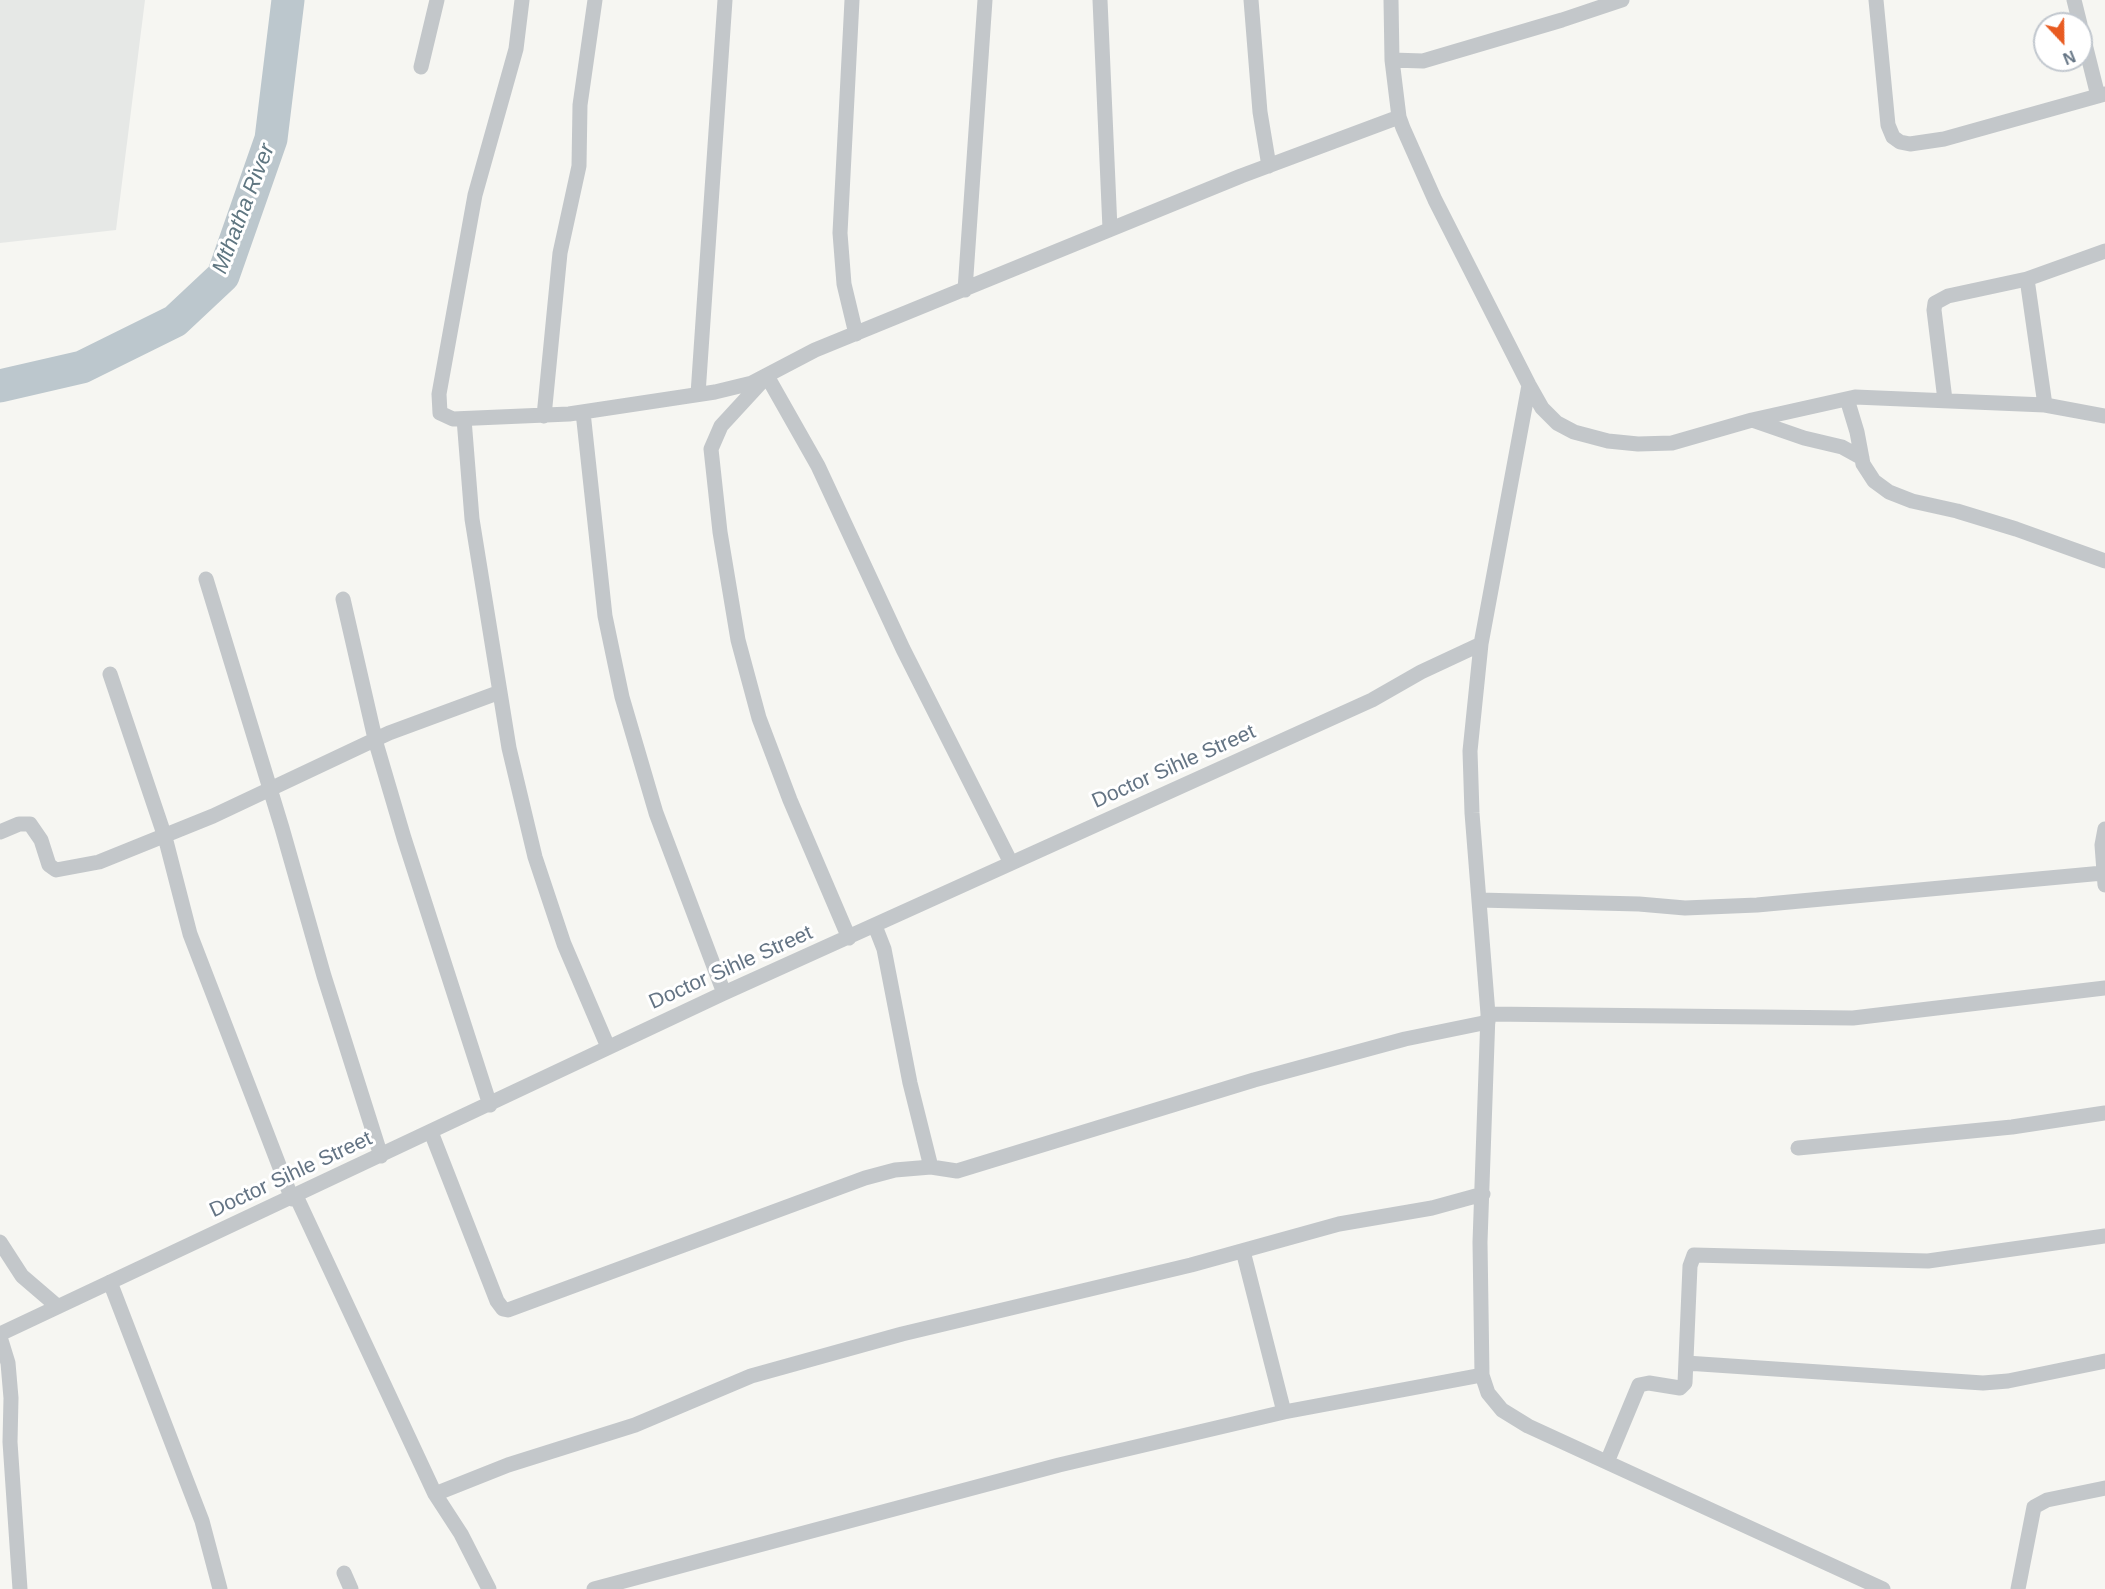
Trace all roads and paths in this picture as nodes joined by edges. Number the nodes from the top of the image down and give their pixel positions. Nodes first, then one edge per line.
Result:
1 (437, 0) edge
2 (522, 0) edge
3 (595, 0) edge
4 (725, 0) edge
5 (852, 0) edge
6 (985, 0) edge
7 (1100, 0) edge
8 (1251, 0) edge
9 (1391, 0) edge
10 (1622, 0) edge
11 (1876, 0) edge
12 (1392, 60) junction
13 (2093, 67) edge
14 (421, 68) dead end
15 (2102, 95) edge
16 (1399, 117) junction
17 (1269, 166) junction
18 (1110, 229) junction
19 (2105, 251) edge
20 (2027, 279) junction
21 (965, 290) junction
22 (856, 334) junction
23 (767, 376) junction
24 (1528, 385) junction
25 (698, 394) junction
26 (1846, 399) junction
27 (1945, 400) junction
28 (2045, 405) junction
29 (583, 412) junction
30 (544, 416) junction
31 (2105, 416) edge
32 (464, 419) junction
33 (1752, 420) junction
34 (1862, 458) junction
35 (2105, 561) edge
36 (206, 579) dead end
37 (343, 599) dead end
38 (1481, 644) junction
39 (110, 674) dead end
40 (500, 692) junction
41 (376, 740) junction
42 (270, 791) junction
43 (2105, 829) edge
44 (0, 832) edge
45 (165, 837) junction
46 (1011, 863) junction
47 (2104, 880) edge
48 (1479, 900) junction
49 (875, 926) junction
50 (849, 938) junction
51 (2105, 988) edge
52 (724, 993) junction
53 (1488, 1018) junction
54 (608, 1047) junction
55 (490, 1104) junction
56 (2105, 1113) edge
57 (431, 1132) junction
58 (1798, 1148) dead end
59 (381, 1156) junction
60 (931, 1167) junction
61 (1483, 1194) junction
62 (294, 1198) junction
63 (2105, 1236) edge
64 (0, 1242) edge
65 (1243, 1251) junction
66 (110, 1282) junction
67 (57, 1306) junction
68 (0, 1335) edge
69 (2105, 1361) edge
70 (1686, 1363) junction
71 (1482, 1375) junction
72 (1284, 1412) junction
73 (1607, 1462) junction
74 (2105, 1488) edge
75 (435, 1494) junction
76 (344, 1573) dead end
77 (20, 1589) edge
78 (220, 1589) edge
79 (351, 1589) edge
80 (489, 1589) edge
81 (594, 1589) edge
82 (1883, 1589) edge
83 (2018, 1589) edge

1 - 14 street
2 - 32 street
3 - 30 street
4 - 25 street
5 - 22 street
6 - 21 street
7 - 18 street
8 - 17 street
9 - 12 street
10 - 12 street
11 - 15 street
12 - 16 street
13 - 15 street
16 - 17 street
16 - 24 street
17 - 18 street
18 - 21 street
19 - 20 street
20 - 27 street
20 - 28 street
21 - 22 street
22 - 23 street
23 - 25 street
23 - 46 street
23 - 50 street
24 - 33 street
24 - 38 street
25 - 29 street
26 - 27 street
26 - 33 street
26 - 34 street
27 - 28 street
28 - 31 street
29 - 30 street
29 - 52 street
30 - 32 street
32 - 40 street
33 - 34 street
34 - 35 street
36 - 42 street
37 - 41 street
38 - 46 street, Doctor Sihle Street
38 - 48 street
39 - 45 street
40 - 41 street
40 - 54 street
41 - 42 street
41 - 55 street
42 - 45 street
42 - 59 street
43 - 47 street
44 - 45 street
45 - 62 street
46 - 49 street, Doctor Sihle Street
47 - 48 street
48 - 53 street
49 - 50 street, Doctor Sihle Street
49 - 60 street
50 - 52 street, Doctor Sihle Street
51 - 53 street
52 - 54 street, Doctor Sihle Street
53 - 60 street
53 - 61 street
54 - 55 street, Doctor Sihle Street
55 - 57 street, Doctor Sihle Street
56 - 58 street
57 - 59 street, Doctor Sihle Street
57 - 60 street
59 - 62 street, Doctor Sihle Street
61 - 65 street
61 - 71 street
62 - 66 street, Doctor Sihle Street
62 - 75 street
63 - 70 street
64 - 67 street
65 - 72 street
65 - 75 street
66 - 67 street, Doctor Sihle Street
66 - 78 street
67 - 68 street, Doctor Sihle Street
68 - 77 street
69 - 70 street
70 - 73 street
71 - 72 street
71 - 73 street
72 - 81 street
73 - 82 street
74 - 83 street
75 - 80 street
76 - 79 street

